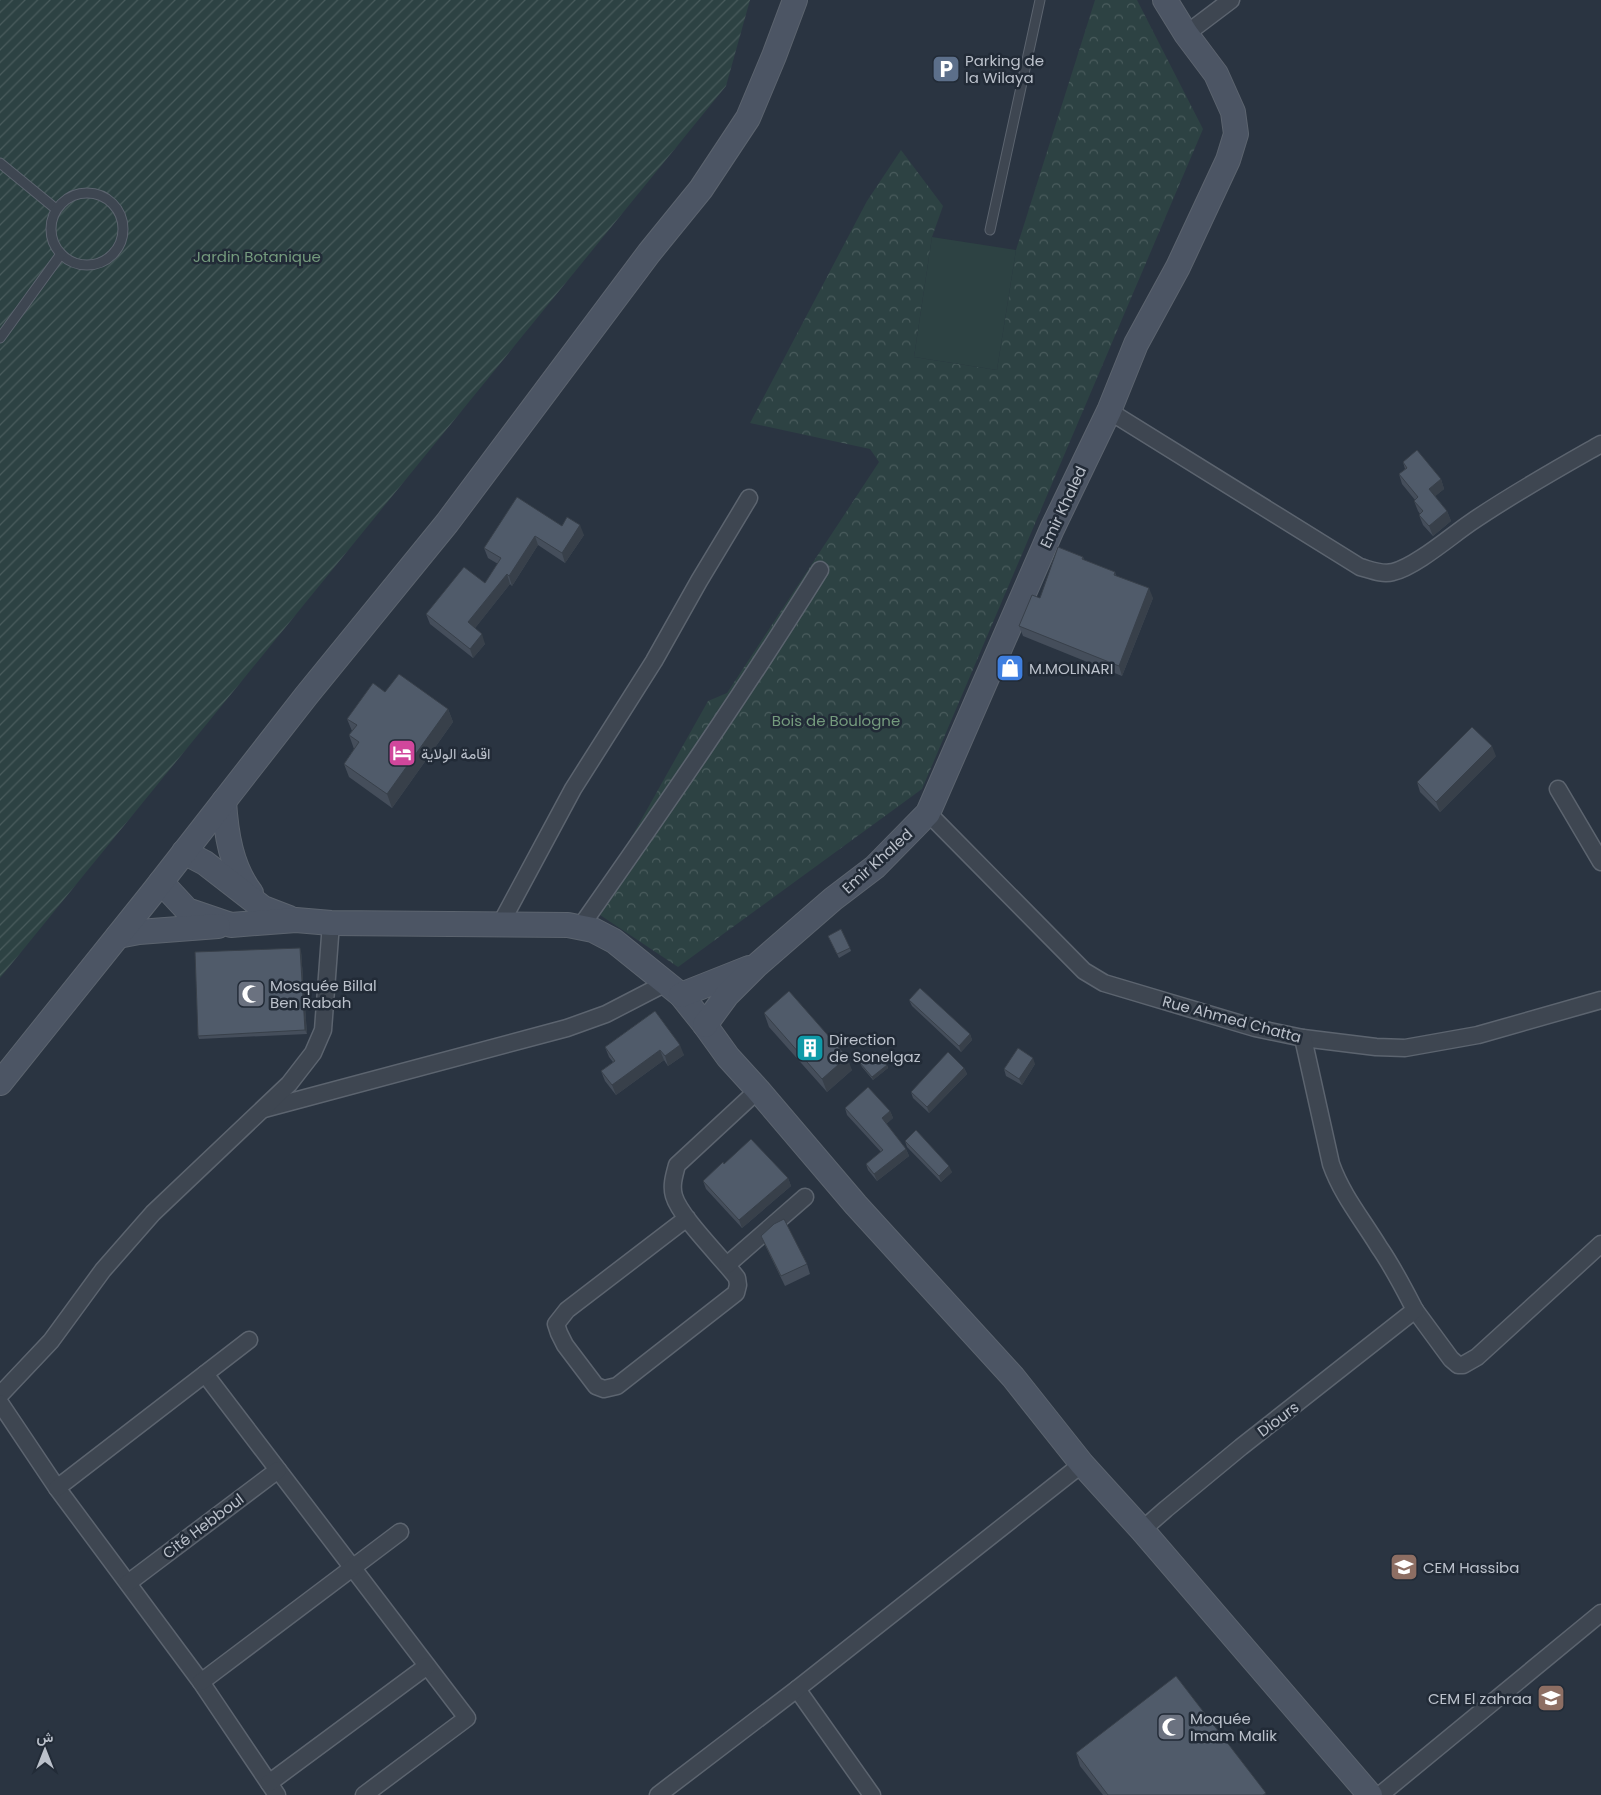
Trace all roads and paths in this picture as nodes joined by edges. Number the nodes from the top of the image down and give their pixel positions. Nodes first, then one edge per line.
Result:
1 (795, 0) edge
2 (1040, 0) edge
3 (1165, 0) edge
4 (1230, 0) edge
5 (1186, 34) junction
6 (0, 163) edge
7 (56, 209) junction
8 (990, 230) dead end
9 (61, 254) junction
10 (0, 338) edge
11 (1109, 411) junction
12 (1601, 444) edge
13 (749, 498) dead end
14 (820, 570) dead end
15 (1558, 789) dead end
16 (224, 801) junction
17 (928, 813) junction
18 (184, 852) junction
19 (1601, 862) edge
20 (161, 882) junction
21 (263, 908) junction
22 (296, 920) junction
23 (331, 923) junction
24 (501, 923) junction
25 (231, 925) junction
26 (581, 926) junction
27 (118, 936) junction
28 (756, 966) junction
29 (673, 989) junction
30 (1601, 1000) edge
31 (705, 1025) junction
32 (1304, 1038) junction
33 (0, 1083) edge
34 (758, 1090) junction
35 (263, 1109) junction
36 (805, 1197) dead end
37 (687, 1218) junction
38 (1601, 1244) edge
39 (727, 1265) junction
40 (1415, 1310) junction
41 (249, 1340) dead end
42 (205, 1374) junction
43 (0, 1395) edge
44 (0, 1403) edge
45 (1082, 1464) junction
46 (278, 1470) junction
47 (57, 1488) junction
48 (1142, 1530) junction
49 (400, 1532) dead end
50 (354, 1568) junction
51 (128, 1583) junction
52 (1601, 1613) edge
53 (427, 1666) junction
54 (201, 1682) junction
55 (797, 1689) junction
56 (273, 1789) edge
57 (364, 1795) edge
58 (658, 1795) edge
59 (872, 1795) edge
60 (1370, 1795) edge
61 (1380, 1795) edge

1 - 16 street
2 - 8 lane
3 - 5 street, Emir Khaled
4 - 5 street
5 - 11 street, Emir Khaled
6 - 7 lane
7 - 9 lane
7 - 9 lane
9 - 10 lane
11 - 12 street
11 - 17 street, Emir Khaled
13 - 24 street
14 - 26 street
15 - 19 street
16 - 18 street
16 - 21 street
17 - 28 street, Emir Khaled
17 - 32 street, Rue Ahmed Chatta
18 - 20 street
18 - 21 street
20 - 25 street
20 - 27 street
21 - 22 street
22 - 23 street
22 - 25 street
23 - 24 street
23 - 35 street
24 - 26 street
25 - 27 street
26 - 29 street
27 - 33 street
28 - 29 street
28 - 31 street, Emir Khaled
29 - 31 street
29 - 35 street
30 - 32 street, Rue Ahmed Chatta
31 - 34 street
32 - 40 street
34 - 37 street
34 - 45 street
35 - 43 street
36 - 39 street
37 - 39 street
37 - 39 street
38 - 40 street
40 - 48 street, Diours
41 - 42 street
42 - 46 street
42 - 47 street
44 - 47 street
45 - 48 street
45 - 55 street
46 - 50 street
46 - 51 street, Cité Hebboul
47 - 51 street
48 - 60 street
49 - 50 street
50 - 53 street
50 - 54 street
51 - 54 street
52 - 61 street
53 - 56 street
53 - 57 street
54 - 56 street
55 - 58 street
55 - 59 street

